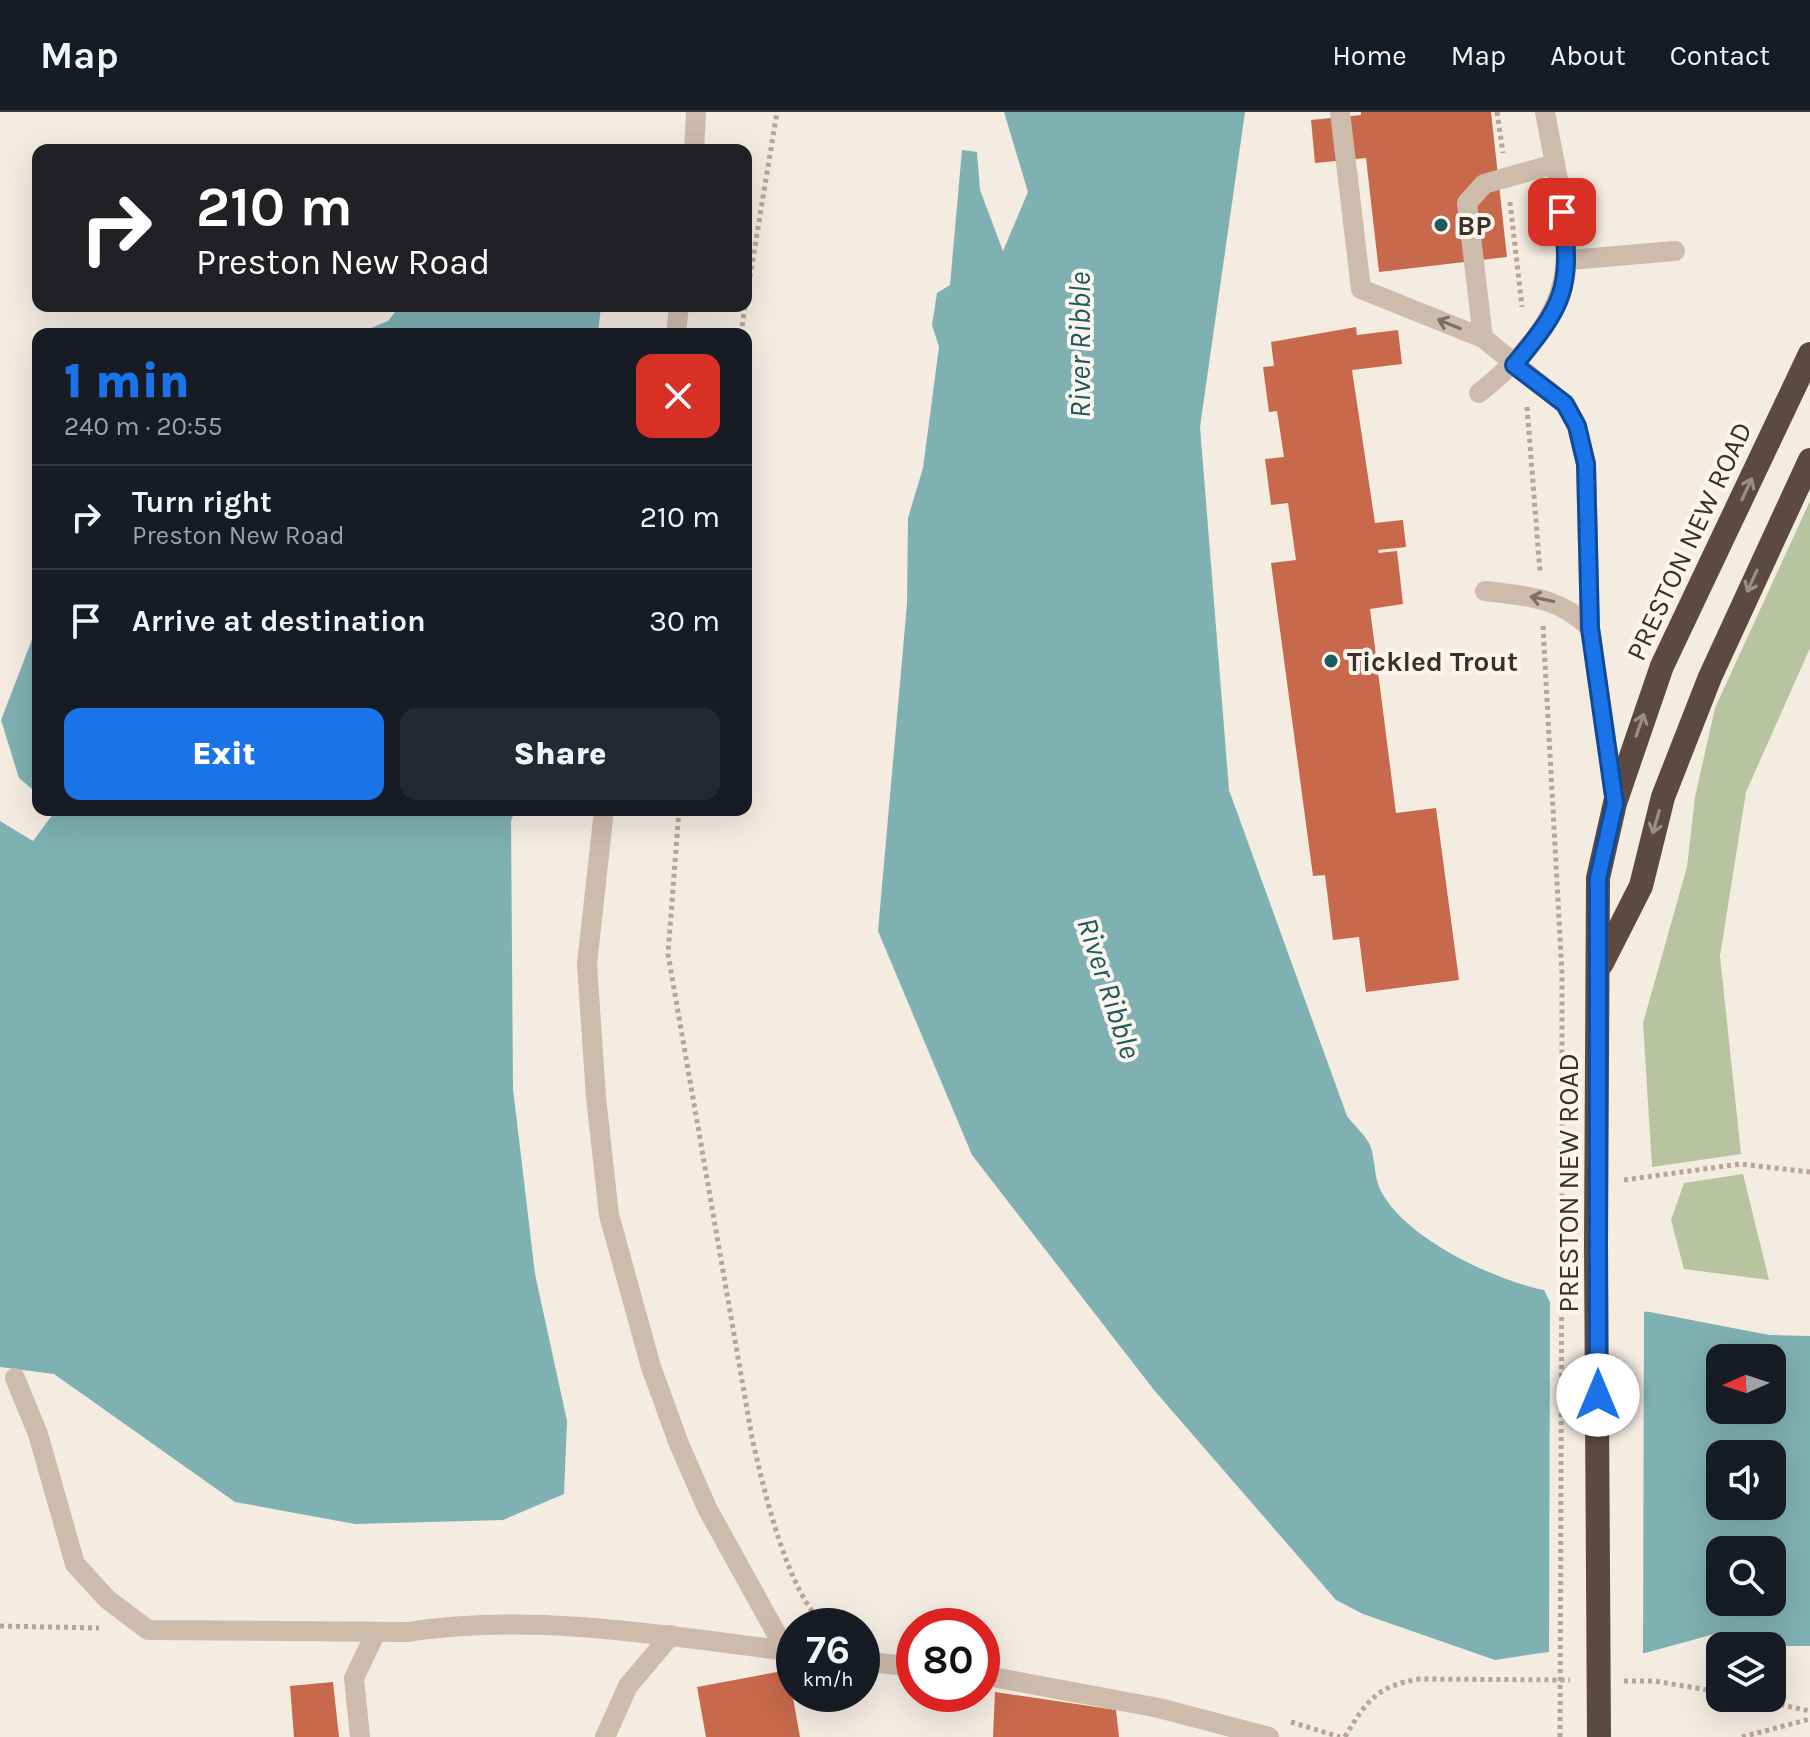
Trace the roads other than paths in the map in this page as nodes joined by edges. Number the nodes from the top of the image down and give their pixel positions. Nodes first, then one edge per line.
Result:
1 (696, 112) edge
2 (1340, 112) edge
3 (1545, 112) edge
4 (694, 144) edge
5 (1554, 164) junction
6 (1675, 251) dead end
7 (1569, 260) junction
8 (1483, 338) junction
9 (1810, 354) edge
10 (1514, 365) junction
11 (1479, 393) dead end
12 (1810, 460) edge
13 (1485, 591) dead end
14 (1590, 628) junction
15 (1615, 803) junction
16 (603, 816) edge
17 (1600, 966) junction
18 (15, 1378) dead end
19 (776, 1627) edge
20 (376, 1632) junction
21 (671, 1635) junction
22 (776, 1649) edge
23 (1000, 1678) edge
24 (360, 1737) edge
25 (605, 1737) edge
26 (1269, 1737) edge
27 (1599, 1737) edge

1 - 4 street
8 -> 2 street, PRESTON NEW ROAD
3 - 5 street
5 - 7 street
5 - 8 street
6 - 7 street
7 - 10 street
8 - 10 street, PRESTON NEW ROAD
15 -> 9 highway, PRESTON NEW ROAD
10 - 11 street
10 - 14 street, PRESTON NEW ROAD
12 -> 17 highway, PRESTON NEW ROAD
13 - 14 street
14 - 15 street, PRESTON NEW ROAD
15 - 17 highway, PRESTON NEW ROAD
16 - 19 street
17 - 27 highway, PRESTON NEW ROAD, bridge
18 - 20 street
20 - 21 street
20 - 24 street
21 - 22 street
21 - 25 street
23 - 26 street

